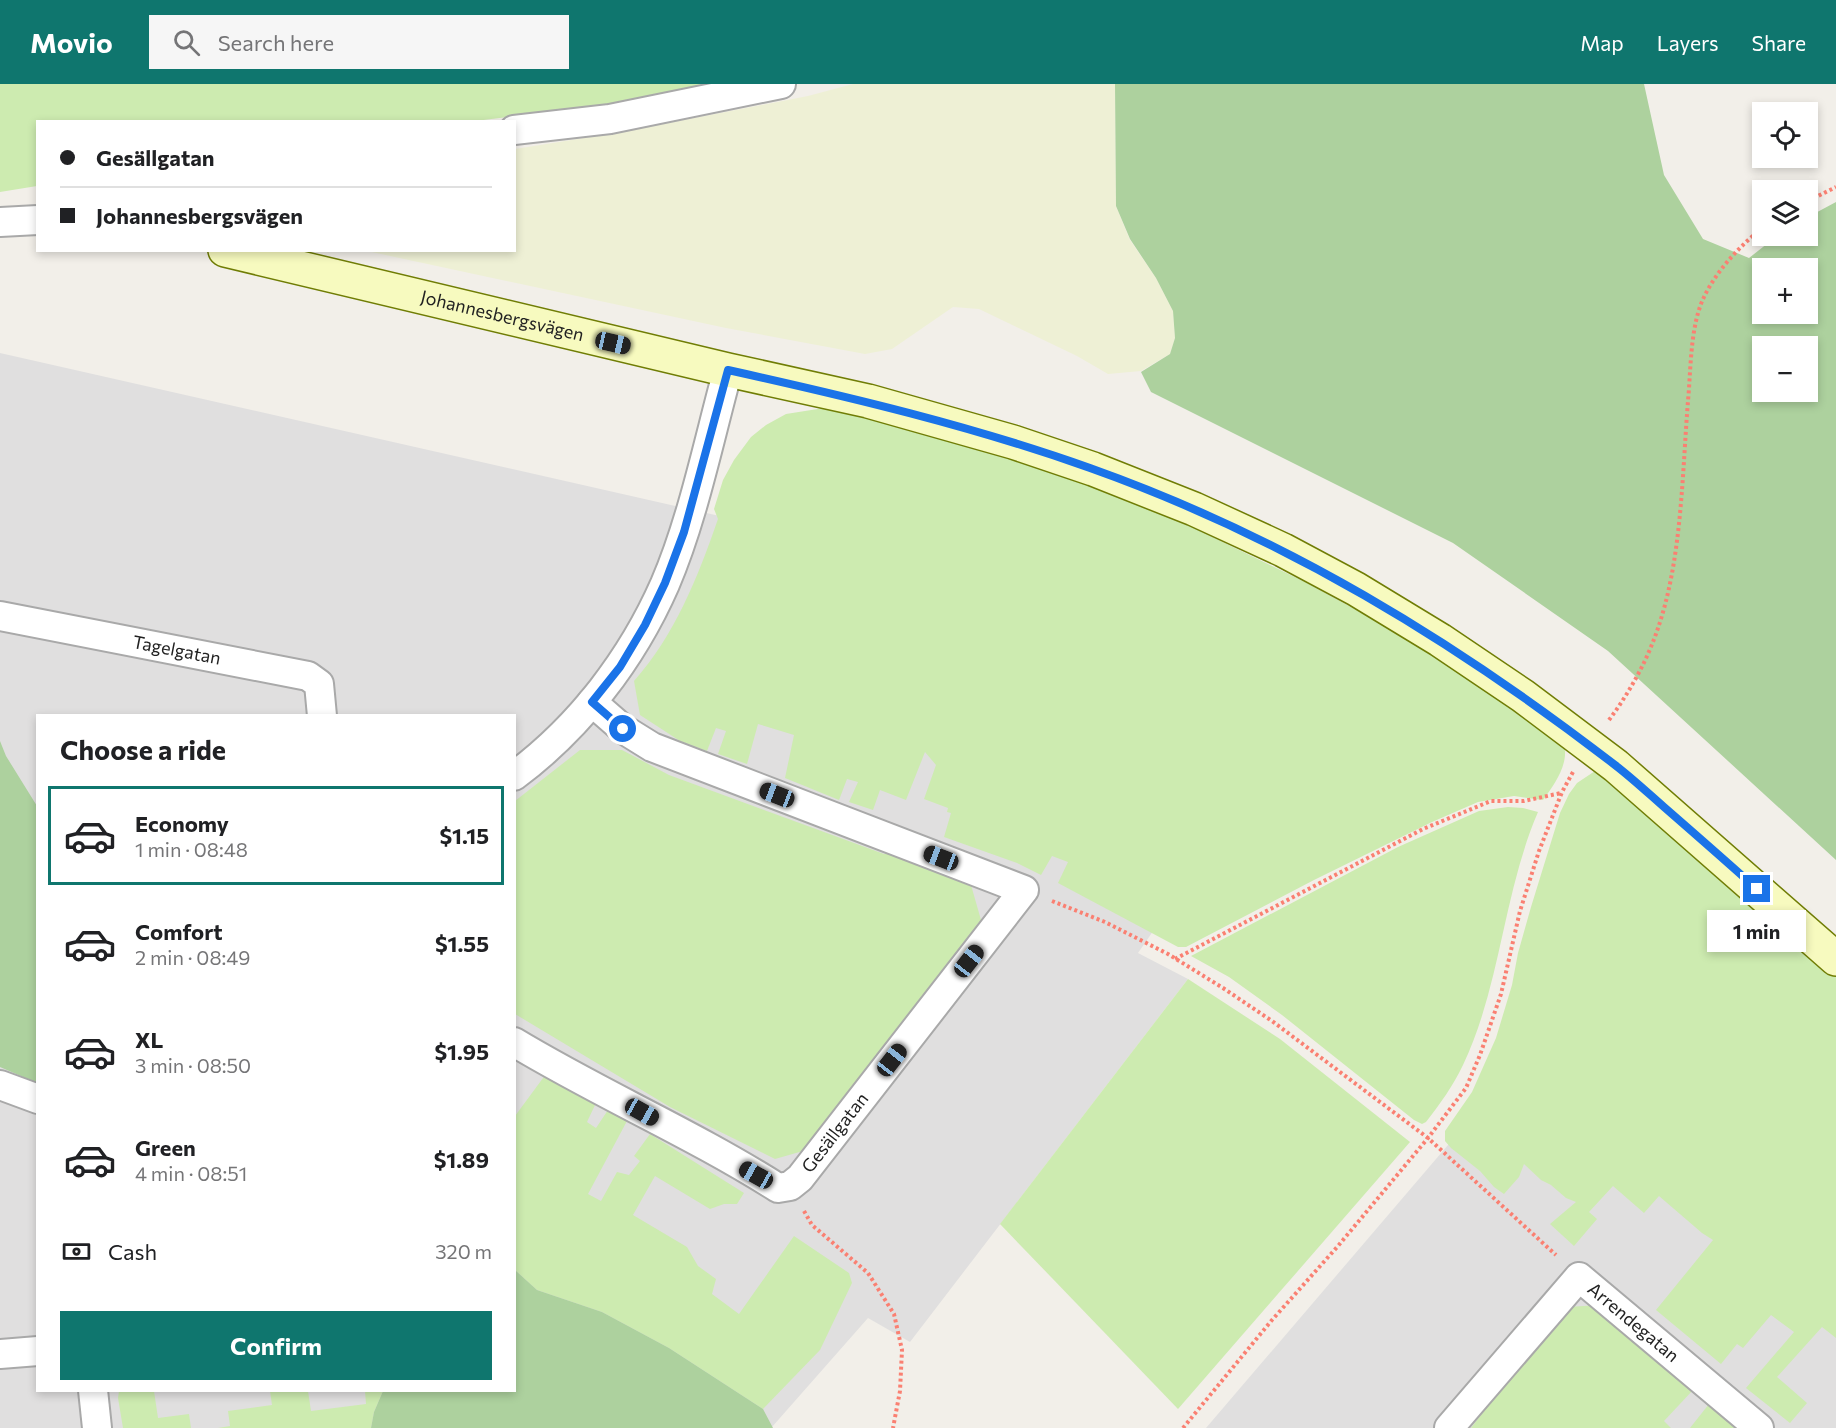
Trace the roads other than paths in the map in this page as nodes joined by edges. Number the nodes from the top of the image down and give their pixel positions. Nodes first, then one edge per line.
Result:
1 (782, 84) edge
2 (516, 130) edge
3 (36, 220) edge
4 (0, 222) edge
5 (233, 252) edge
6 (728, 370) junction
7 (0, 616) edge
8 (592, 702) junction
9 (322, 714) edge
10 (516, 774) edge
11 (1836, 959) edge
12 (516, 1043) edge
13 (0, 1085) edge
14 (36, 1098) edge
15 (36, 1351) edge
16 (0, 1354) edge
17 (93, 1392) edge
18 (97, 1428) edge
19 (1449, 1428) edge
20 (1759, 1428) edge

1 - 2 street
3 - 4 street
5 - 6 street, Johannesbergsvägen
6 - 8 street
6 - 11 street, Johannesbergsvägen
7 - 9 street, Tagelgatan
8 - 10 street
8 - 12 street, Gesällgatan
13 - 14 street
15 - 16 street
17 - 18 street
19 - 20 street, Arrendegatan

